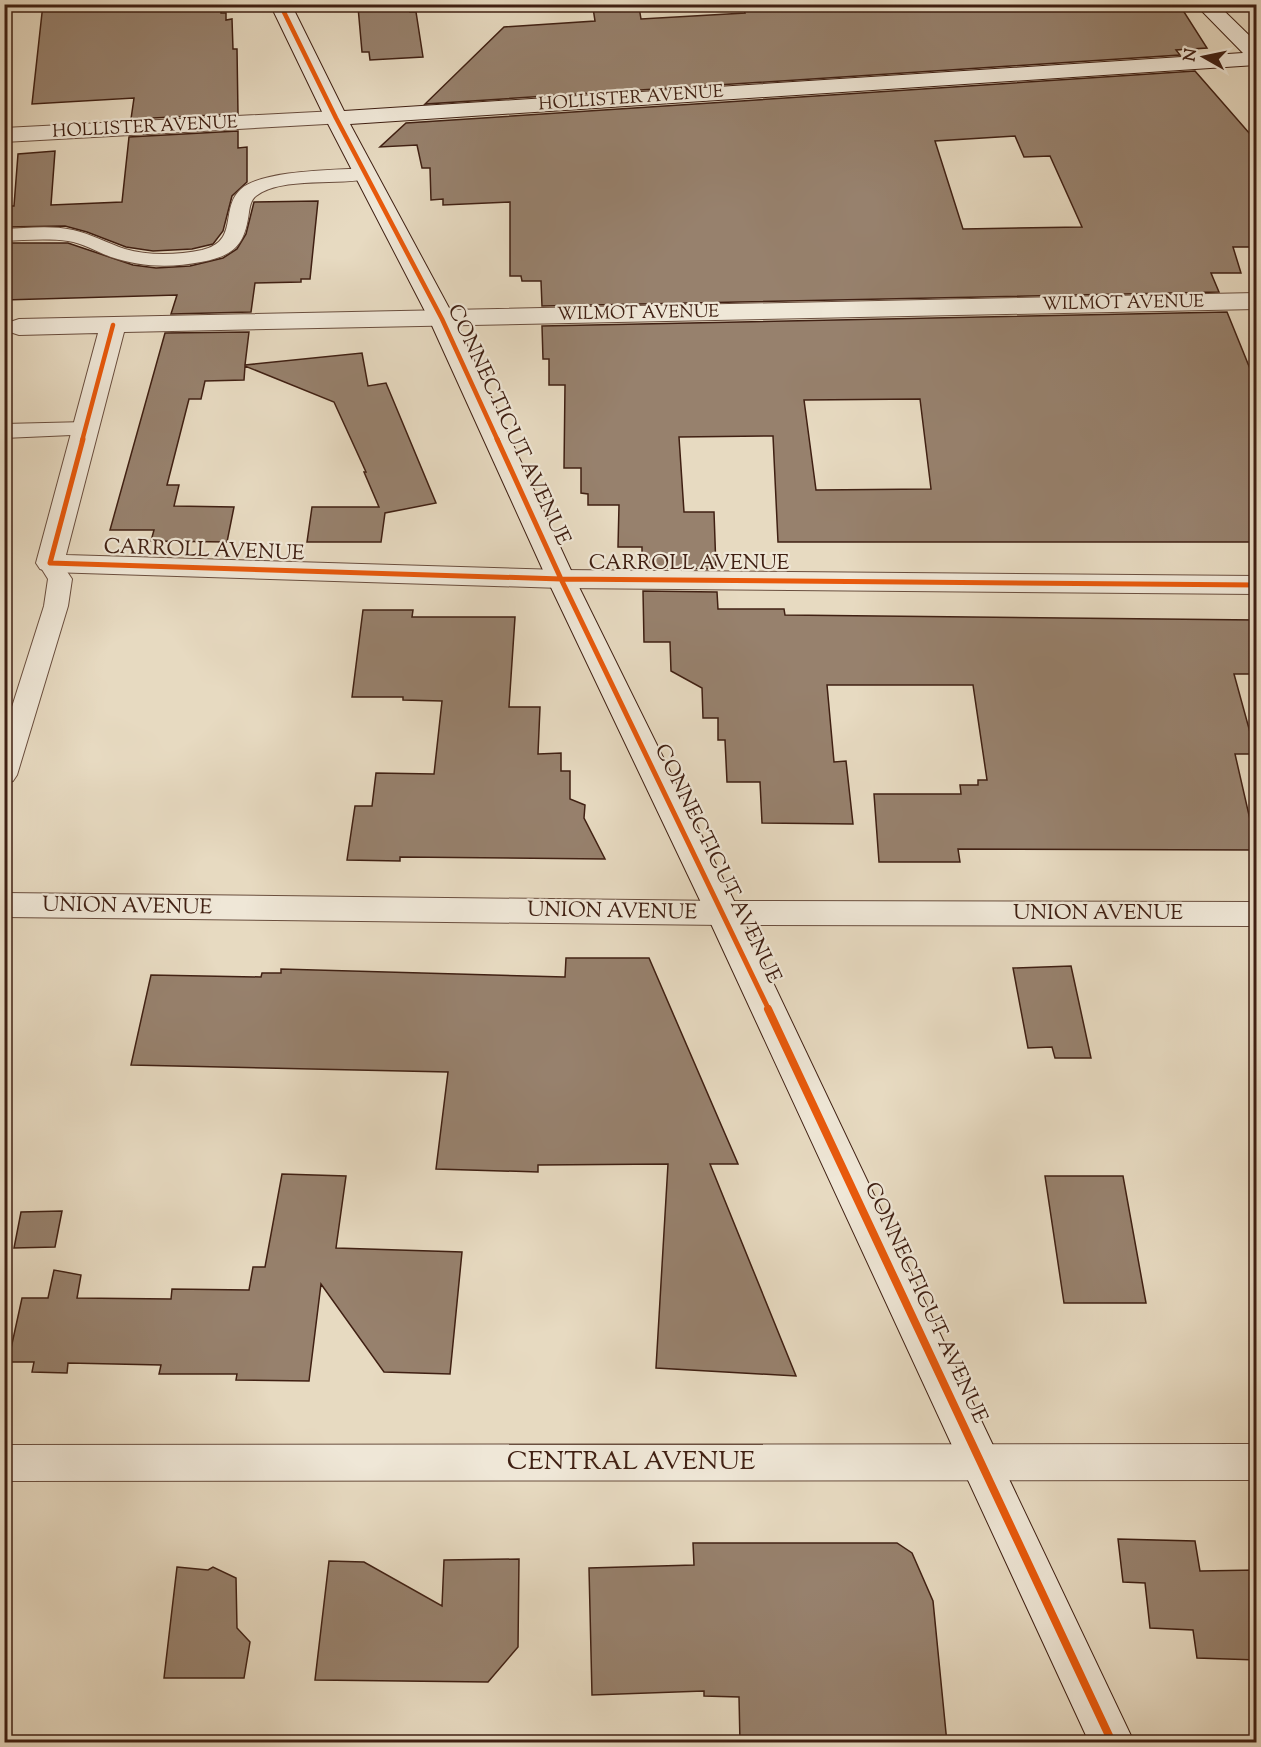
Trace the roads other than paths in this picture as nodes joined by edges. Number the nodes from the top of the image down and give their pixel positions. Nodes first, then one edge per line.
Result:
1 (280, 4) edge
2 (1205, 4) edge
3 (1257, 57) edge
4 (336, 118) junction
5 (4, 135) edge
6 (366, 174) junction
7 (4, 235) edge
8 (1257, 301) edge
9 (442, 319) junction
10 (113, 325) junction
11 (9, 327) edge
12 (86, 429) junction
13 (4, 431) edge
14 (50, 563) junction
15 (561, 579) junction
16 (1257, 585) edge
17 (4, 775) edge
18 (4, 905) edge
19 (723, 913) junction
20 (1257, 914) edge
21 (982, 1461) junction
22 (1257, 1462) edge
23 (4, 1463) edge
24 (1112, 1743) edge

1 - 4 street, CONNECTICUT AVENUE
2 - 3 street
3 - 4 street, HOLLISTER AVENUE
4 - 5 street, HOLLISTER AVENUE
4 - 6 street, CONNECTICUT AVENUE
6 - 7 lane
6 - 9 street, CONNECTICUT AVENUE
8 - 9 street, WILMOT AVENUE
9 - 10 street, WILMOT AVENUE
9 - 15 street, CONNECTICUT AVENUE
10 - 11 street, WILMOT AVENUE
10 - 12 street
12 - 13 lane
12 - 14 street
14 - 15 street, CARROLL AVENUE
14 - 17 lane
15 - 16 street, CARROLL AVENUE
15 - 19 street, CONNECTICUT AVENUE
18 - 19 street, UNION AVENUE
19 - 20 street, UNION AVENUE
19 - 21 street, CONNECTICUT AVENUE
21 - 22 street, CENTRAL AVENUE
21 - 23 street, CENTRAL AVENUE
21 - 24 street, CONNECTICUT AVENUE

